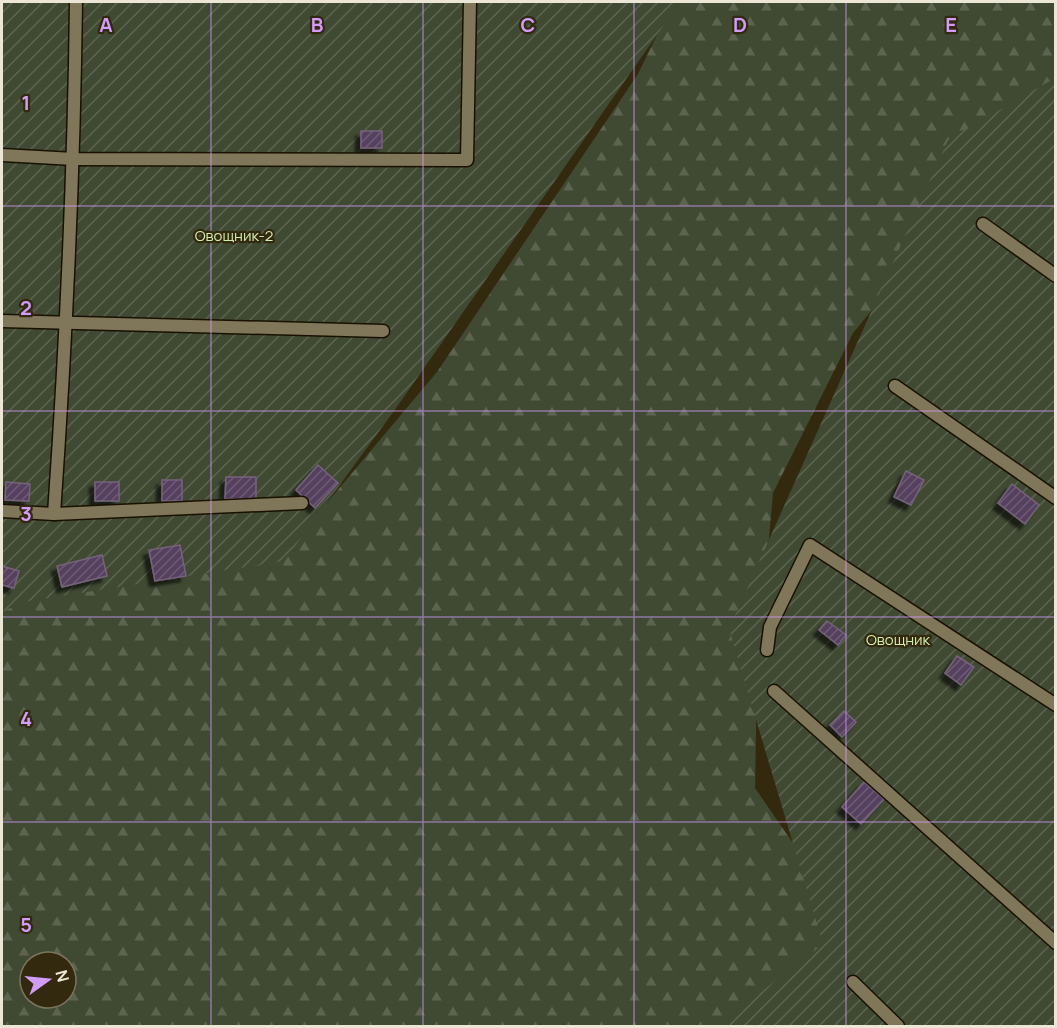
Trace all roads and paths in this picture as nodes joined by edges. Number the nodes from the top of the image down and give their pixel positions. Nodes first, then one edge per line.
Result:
1 (76, 2) edge
2 (470, 2) edge
3 (2, 155) edge
4 (74, 159) junction
5 (983, 224) dead end
6 (1056, 276) edge
7 (2, 321) edge
8 (68, 325) junction
9 (383, 332) dead end
10 (895, 386) dead end
11 (1056, 498) edge
12 (302, 503) dead end
13 (2, 511) edge
14 (54, 514) junction
15 (766, 650) dead end
16 (774, 691) dead end
17 (1056, 705) edge
18 (1056, 943) edge
19 (853, 982) dead end
20 (898, 1026) edge

1 - 4 lane
2 - 4 lane
3 - 4 lane
4 - 8 lane
5 - 6 lane
7 - 8 lane
8 - 9 lane
8 - 14 lane
10 - 11 lane
12 - 14 lane
13 - 14 lane
15 - 17 lane
16 - 18 lane
19 - 20 lane

